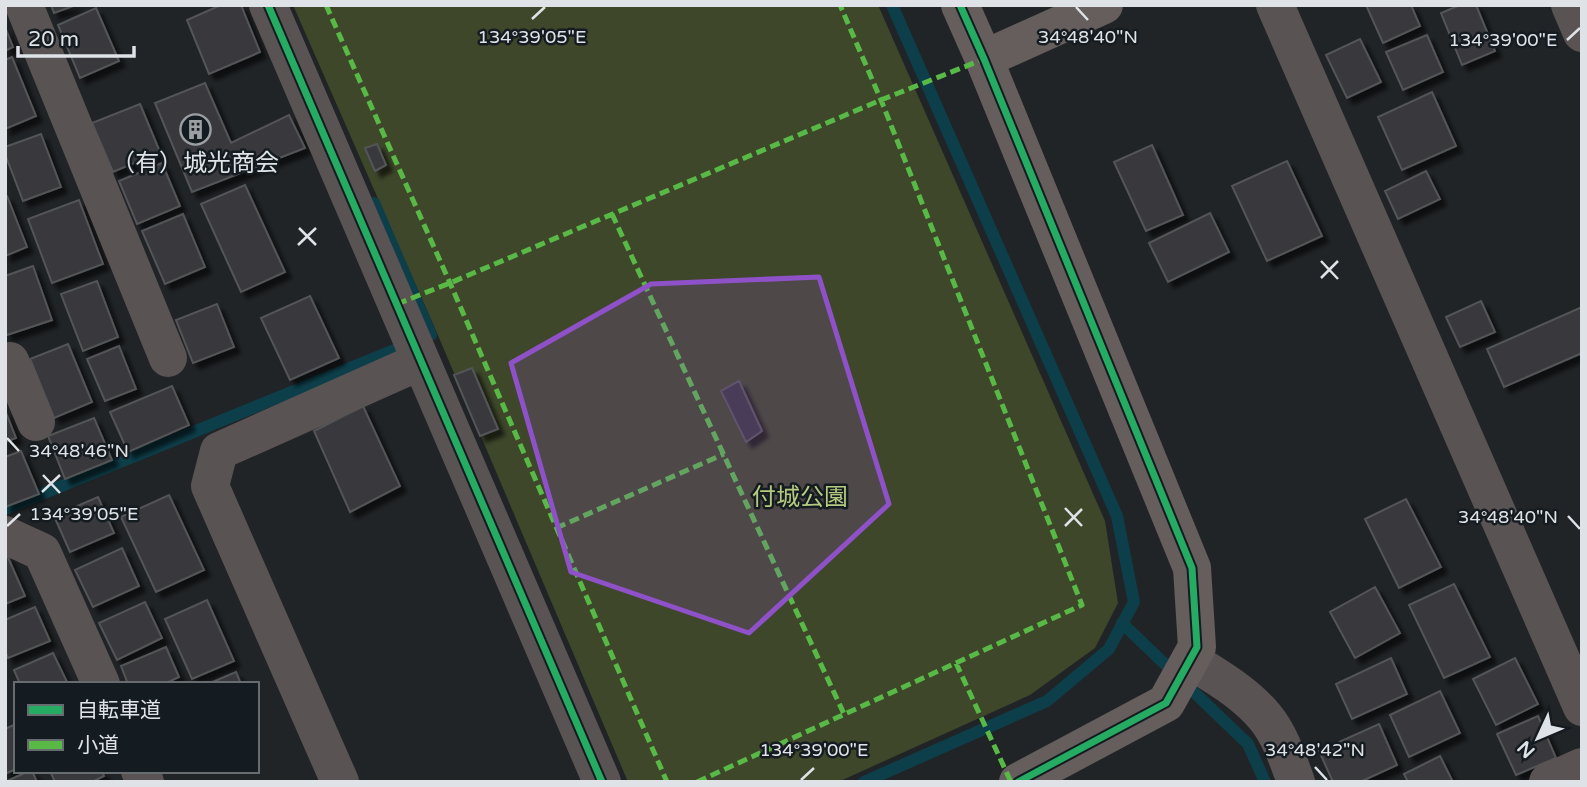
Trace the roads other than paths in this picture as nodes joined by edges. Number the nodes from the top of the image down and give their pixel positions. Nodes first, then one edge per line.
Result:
1 (24, 5) edge
2 (268, 5) edge
3 (960, 5) edge
4 (1104, 5) edge
5 (1275, 5) edge
6 (1570, 5) edge
7 (1582, 33) edge
8 (984, 59) junction
9 (168, 358) dead end
10 (421, 361) junction
11 (5, 362) edge
12 (36, 422) dead end
13 (5, 535) edge
14 (1190, 660) junction
15 (100, 682) edge
16 (1582, 708) edge
17 (1582, 767) edge
18 (340, 782) edge
19 (602, 782) edge
20 (1018, 782) edge
21 (1296, 782) edge
22 (1549, 782) edge

1 - 9 street
2 - 10 street
3 - 8 street
4 - 8 street
5 - 16 street
6 - 7 street
8 - 14 street
10 - 18 street
10 - 19 street
11 - 12 street
13 - 15 street
14 - 20 street
14 - 21 street
17 - 22 street

